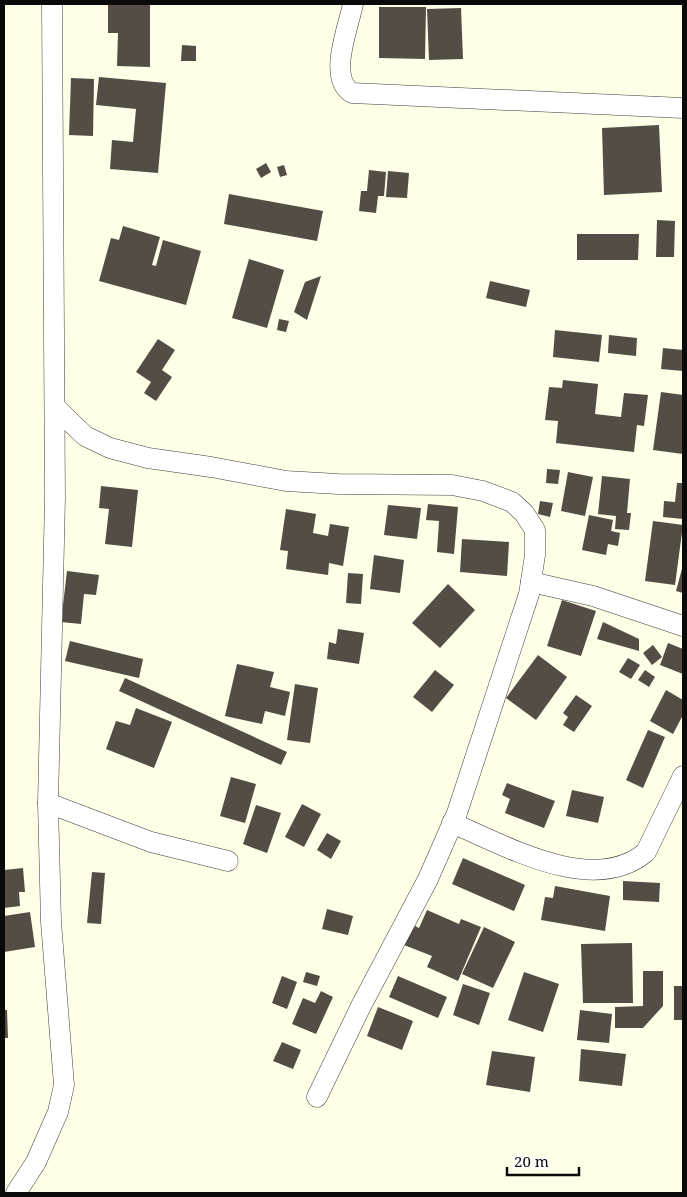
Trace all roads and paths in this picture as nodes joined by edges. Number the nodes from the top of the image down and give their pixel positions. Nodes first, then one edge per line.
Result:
1 (52, 4) edge
2 (353, 4) edge
3 (683, 108) edge
4 (55, 407) junction
5 (531, 582) junction
6 (683, 626) edge
7 (683, 776) edge
8 (48, 803) junction
9 (452, 823) junction
10 (228, 861) dead end
11 (317, 1097) dead end
12 (16, 1193) edge

1 - 4 street
2 - 3 street
4 - 5 street
4 - 8 street
5 - 6 street
5 - 9 street
7 - 9 street
8 - 10 street
8 - 12 street
9 - 11 street

